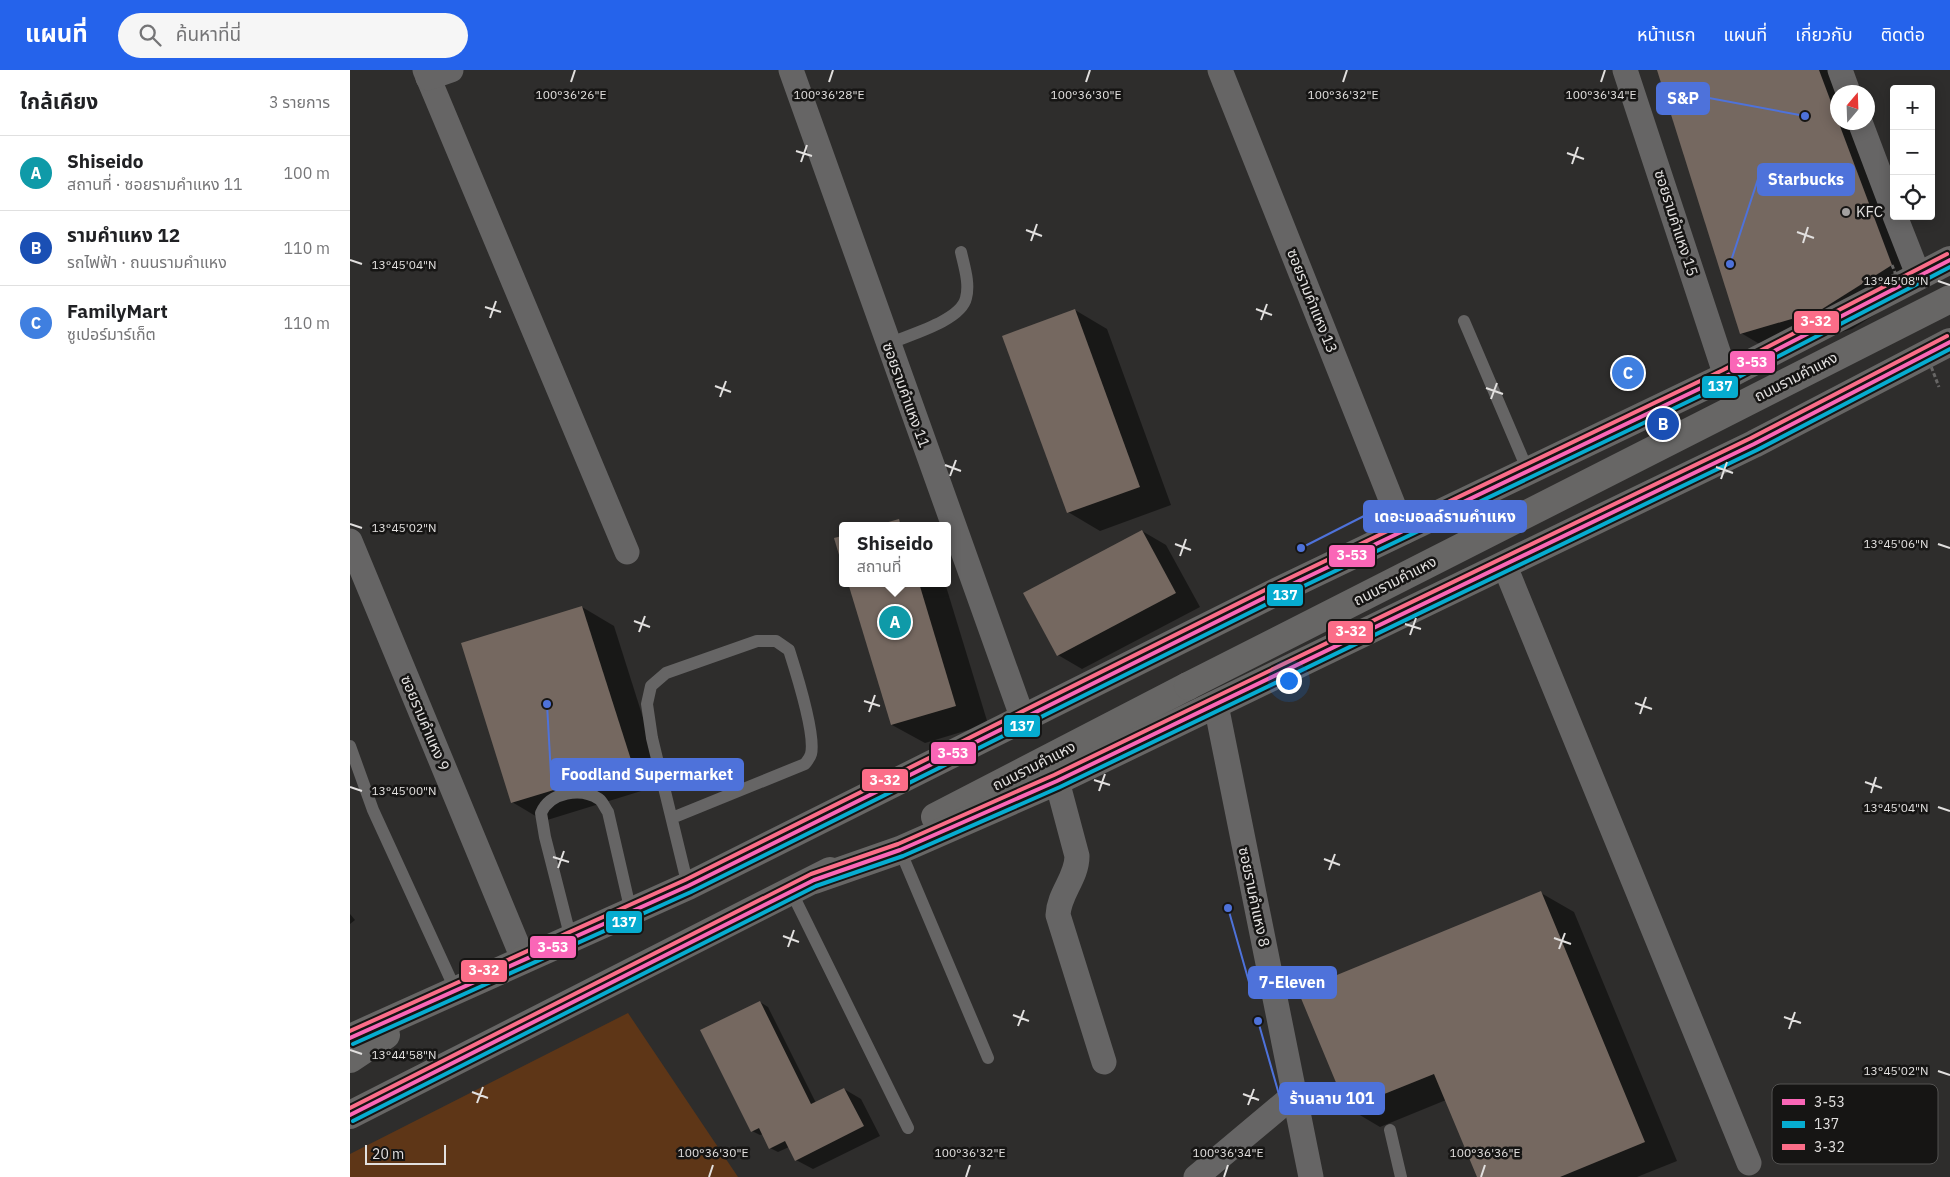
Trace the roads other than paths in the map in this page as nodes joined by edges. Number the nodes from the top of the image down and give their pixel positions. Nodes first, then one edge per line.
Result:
1 (791, 70) edge
2 (1220, 70) edge
3 (1625, 70) edge
4 (1840, 70) edge
5 (435, 73) edge
6 (1845, 85) edge
7 (1863, 130) edge
8 (1890, 201) edge
9 (1898, 220) edge
10 (961, 252) dead end
11 (1939, 267) edge
12 (1950, 299) edge
13 (1464, 321) dead end
14 (1950, 342) edge
15 (888, 344) junction
16 (1726, 376) junction
17 (1528, 471) junction
18 (1404, 532) junction
19 (350, 541) edge
20 (627, 552) dead end
21 (1504, 564) junction
22 (1216, 706) junction
23 (1023, 719) junction
24 (350, 746) edge
25 (1057, 782) junction
26 (672, 818) junction
27 (900, 850) junction
28 (814, 880) junction
29 (688, 886) junction
30 (790, 891) junction
31 (630, 912) junction
32 (571, 939) junction
33 (524, 960) junction
34 (444, 996) junction
35 (350, 1038) edge
36 (988, 1058) dead end
37 (350, 1059) edge
38 (1104, 1062) dead end
39 (1294, 1095) junction
40 (350, 1114) edge
41 (908, 1128) dead end
42 (1390, 1130) dead end
43 (1749, 1162) dead end
44 (1196, 1177) edge
45 (1311, 1177) edge
46 (1401, 1177) edge

1 - 15 street, ซอยรามคำแหง 11
2 - 18 street, ซอยรามคำแหง 13
3 - 16 street, ซอยรามคำแหง 15
4 - 6 street
5 - 20 street
7 - 8 street
9 - 11 street
10 - 15 lane
11 - 16 main road
12 - 28 main road, ถนนรามคำแหง, bridge
13 - 17 lane
14 - 21 main road, ถนนรามคำแหง
15 - 23 street, ซอยรามคำแหง 11
16 - 17 main road
17 - 18 main road
18 - 23 main road
19 - 33 street, ซอยรามคำแหง 9
21 - 22 main road, ถนนรามคำแหง
21 - 43 street
22 - 25 main road, ถนนรามคำแหง
22 - 39 street, ซอยรามคำแหง 8
23 - 29 main road
24 - 34 lane
25 - 27 main road, ถนนรามคำแหง
25 - 38 street
26 - 26 lane
26 - 29 lane
27 - 28 main road, ถนนรามคำแหง
27 - 36 lane
28 - 30 main road, ถนนรามคำแหง
29 - 31 main road
30 - 40 main road, ถนนรามคำแหง
30 - 41 lane
31 - 32 main road
31 - 32 lane
32 - 33 main road
33 - 34 main road
34 - 35 main road
34 - 37 main road
39 - 44 street
39 - 45 street, ซอยรามคำแหง 8
42 - 46 lane

